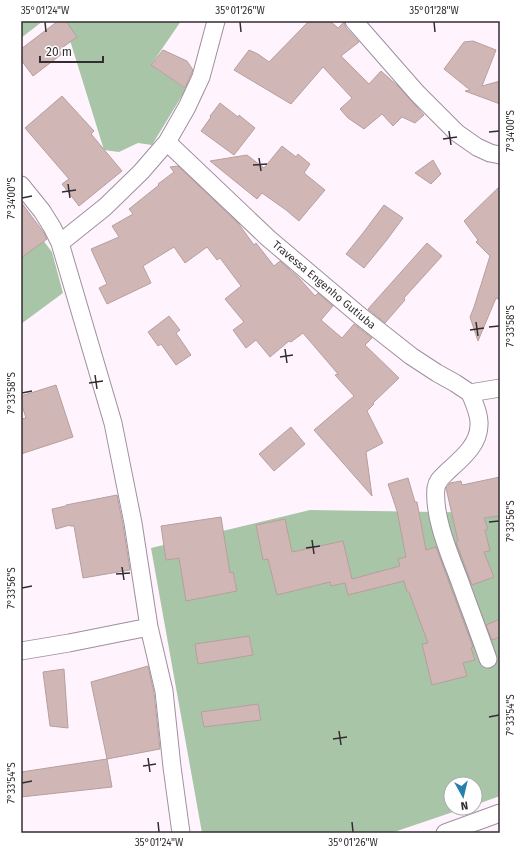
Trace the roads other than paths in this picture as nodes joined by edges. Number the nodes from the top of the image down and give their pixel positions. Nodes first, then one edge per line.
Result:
1 (216, 21) edge
2 (354, 21) edge
3 (168, 142) junction
4 (500, 155) edge
5 (21, 184) edge
6 (60, 243) junction
7 (500, 388) edge
8 (470, 393) junction
9 (149, 627) junction
10 (21, 651) edge
11 (488, 659) dead end
12 (500, 814) edge
13 (181, 833) edge
14 (444, 833) edge

1 - 3 street
2 - 4 street
3 - 6 street
3 - 8 street, Travessa Engenho Gutiuba
5 - 6 street
6 - 9 street
7 - 8 street
8 - 11 street
9 - 10 street
9 - 13 street
12 - 14 street

